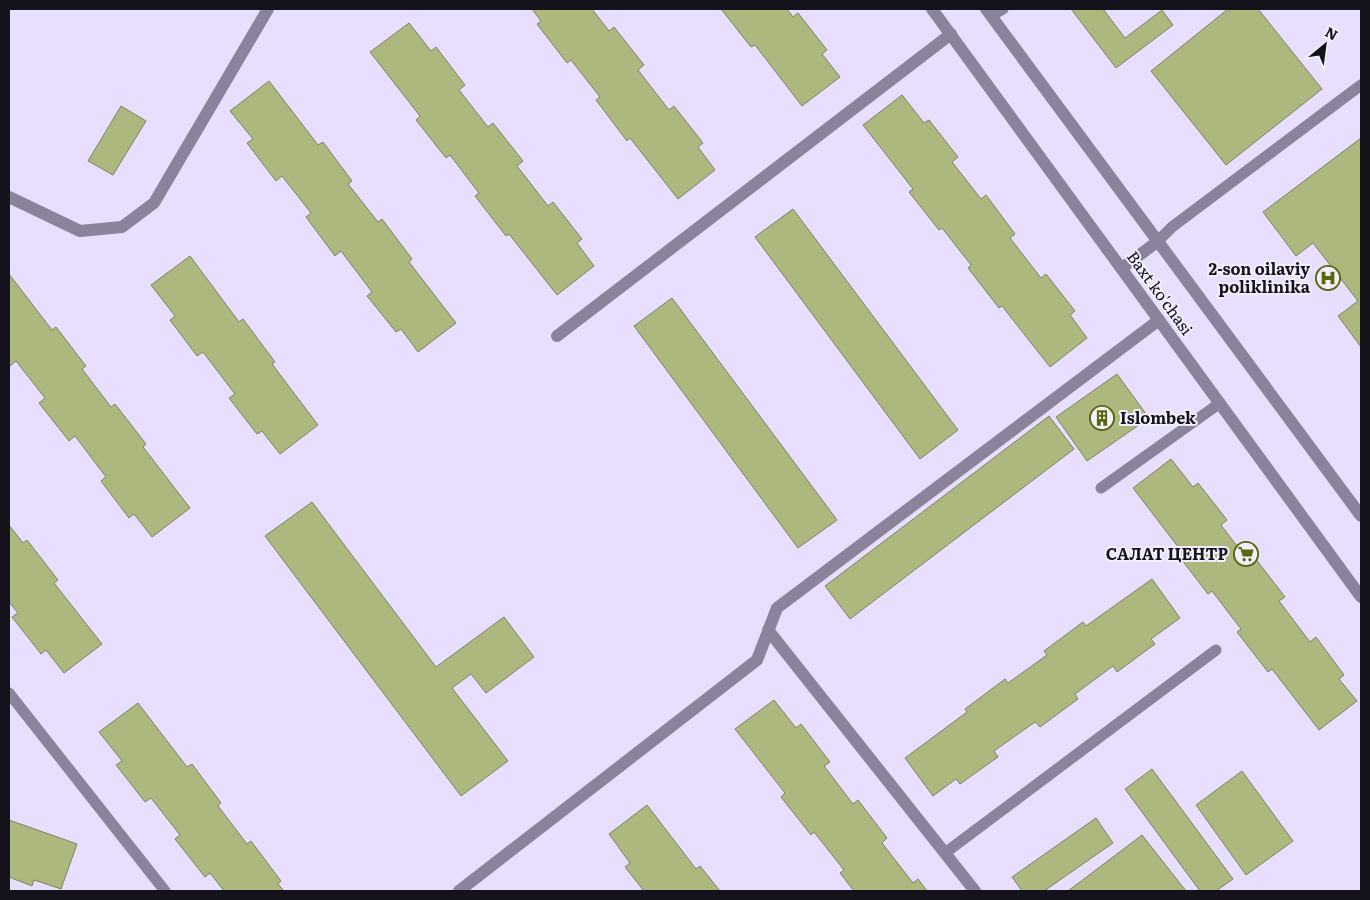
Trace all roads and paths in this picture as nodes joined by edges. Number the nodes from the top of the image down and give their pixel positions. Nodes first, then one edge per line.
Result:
1 (268, 9) edge
2 (932, 9) edge
3 (1003, 9) edge
4 (989, 12) edge
5 (951, 34) junction
6 (1361, 85) edge
7 (9, 197) edge
8 (1157, 242) junction
9 (1122, 268) junction
10 (1159, 320) junction
11 (557, 336) dead end
12 (1220, 403) junction
13 (1101, 488) dead end
14 (1361, 516) edge
15 (1361, 597) edge
16 (768, 630) junction
17 (1216, 650) dead end
18 (9, 693) edge
19 (945, 853) junction
20 (165, 891) edge
21 (459, 891) edge
22 (975, 891) edge

1 - 7 street
2 - 5 street, Baxt ko'chasi
3 - 4 lane
4 - 8 street, Baxt ko'chasi
5 - 9 street, Baxt ko'chasi
5 - 11 street
6 - 8 lane
8 - 9 street
8 - 14 street, Baxt ko'chasi
9 - 10 street, Baxt ko'chasi
10 - 12 street, Baxt ko'chasi
10 - 16 street
12 - 13 lane
12 - 15 street, Baxt ko'chasi
16 - 19 street
16 - 21 street
17 - 19 lane
18 - 20 lane
19 - 22 street

